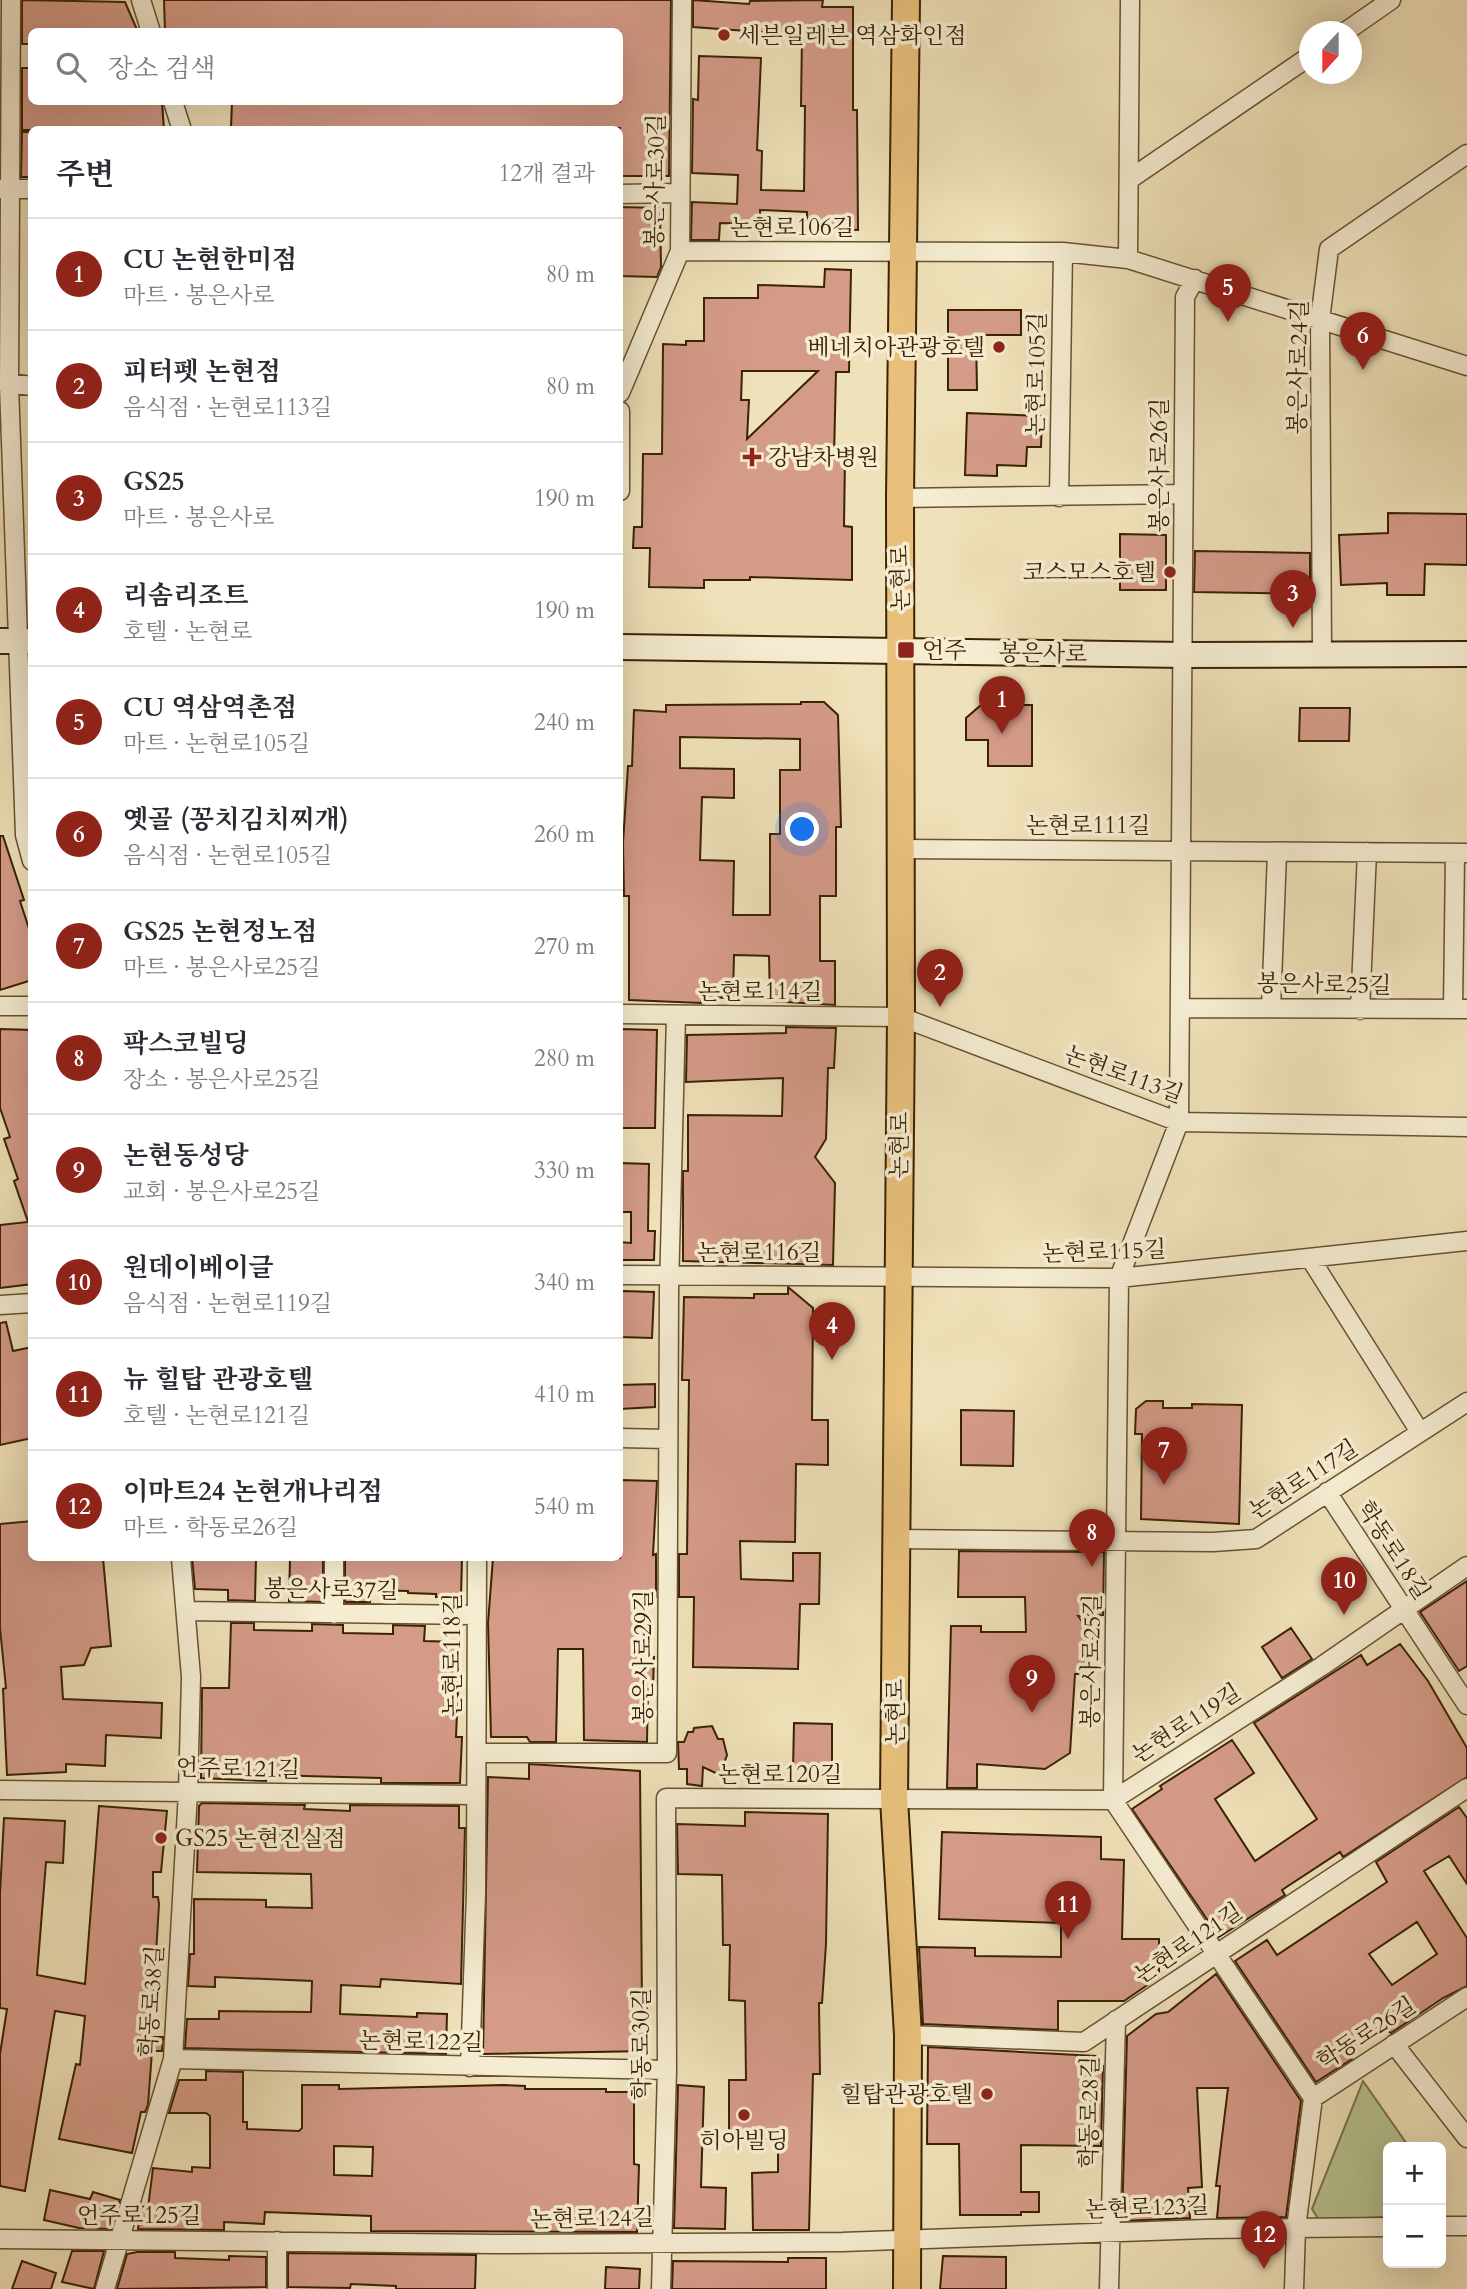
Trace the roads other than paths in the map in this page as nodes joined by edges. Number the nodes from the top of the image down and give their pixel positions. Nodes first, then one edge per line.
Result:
1 (11, 0) edge
2 (141, 0) edge
3 (682, 0) edge
4 (906, 0) edge
5 (1130, 0) edge
6 (1391, 0) edge
7 (1361, 21) edge
8 (150, 28) edge
9 (1299, 64) edge
10 (174, 105) edge
11 (181, 126) edge
12 (1467, 154) edge
13 (1130, 179) junction
14 (5, 189) edge
15 (28, 189) edge
16 (623, 194) edge
17 (680, 194) junction
18 (680, 251) junction
19 (903, 252) junction
20 (1063, 252) junction
21 (1128, 260) junction
22 (1195, 279) junction
23 (1320, 320) junction
24 (1467, 366) edge
25 (5, 383) edge
26 (28, 386) edge
27 (623, 386) edge
28 (1183, 495) junction
29 (1059, 496) junction
30 (900, 498) junction
31 (16, 640) edge
32 (623, 647) edge
33 (901, 650) junction
34 (1322, 653) junction
35 (1467, 654) edge
36 (1184, 655) junction
37 (28, 835) edge
38 (898, 849) junction
39 (1180, 850) junction
40 (1367, 852) junction
41 (1277, 853) junction
42 (1461, 853) edge
43 (0, 1006) edge
44 (28, 1006) edge
45 (1180, 1008) junction
46 (1271, 1008) junction
47 (1460, 1009) edge
48 (1360, 1010) junction
49 (623, 1014) edge
50 (676, 1015) junction
51 (901, 1017) junction
52 (1179, 1122) junction
53 (1467, 1127) edge
54 (1467, 1241) edge
55 (1310, 1258) junction
56 (623, 1275) edge
57 (669, 1276) junction
58 (898, 1278) junction
59 (1119, 1278) junction
60 (28, 1303) edge
61 (0, 1305) edge
62 (1467, 1402) edge
63 (1420, 1432) junction
64 (623, 1438) edge
65 (668, 1439) junction
66 (1327, 1492) junction
67 (896, 1539) junction
68 (1116, 1541) junction
69 (181, 1561) edge
70 (334, 1561) edge
71 (477, 1561) edge
72 (1467, 1566) edge
73 (1404, 1608) junction
74 (186, 1611) junction
75 (334, 1614) junction
76 (476, 1615) junction
77 (1467, 1705) edge
78 (477, 1753) junction
79 (1467, 1788) edge
80 (0, 1790) edge
81 (188, 1792) junction
82 (476, 1795) junction
83 (666, 1798) joint
84 (894, 1799) junction
85 (1114, 1800) junction
86 (1215, 1954) junction
87 (1467, 1997) edge
88 (1116, 2020) junction
89 (908, 2035) junction
90 (1394, 2044) junction
91 (173, 2059) junction
92 (470, 2067) junction
93 (667, 2070) junction
94 (1313, 2098) junction
95 (1467, 2138) edge
96 (1446, 2226) edge
97 (1467, 2226) edge
98 (1383, 2227) edge
99 (1296, 2228) junction
100 (1110, 2233) junction
101 (0, 2239) edge
102 (122, 2239) junction
103 (908, 2239) junction
104 (277, 2241) junction
105 (661, 2242) junction
106 (105, 2289) edge
107 (277, 2289) edge
108 (661, 2289) edge
109 (907, 2289) edge
110 (1110, 2289) edge
111 (1294, 2289) edge

1 - 14 street
2 - 8 street
3 - 17 street, 봉은사로30길
4 - 19 main road, 논현로
5 - 13 street
6 - 7 street
9 - 13 street
10 - 11 street
12 - 23 street, 봉은사로24길
13 - 21 street
14 - 15 street
14 - 25 street
16 - 17 street
17 - 18 street, 봉은사로30길
18 - 19 street, 논현로106길
18 - 27 street, 봉은사로30길
19 - 20 street
19 - 30 main road, 논현로
20 - 21 street
20 - 29 street, 논현로105길
21 - 22 street
22 - 23 street
22 - 28 street, 봉은사로26길
23 - 24 street
23 - 34 street, 봉은사로24길
25 - 26 street
25 - 31 street
28 - 29 street
28 - 36 street, 봉은사로26길
29 - 30 street
30 - 33 main road, 논현로
31 - 37 street
32 - 33 main road, 봉은사로
33 - 36 main road, 봉은사로
33 - 38 main road, 논현로
34 - 35 main road, 봉은사로
34 - 36 main road, 봉은사로
36 - 39 street, 봉은사로25길
38 - 39 street, 논현로111길
38 - 51 main road, 논현로
39 - 41 street, 논현로111길
39 - 45 street, 봉은사로25길
40 - 41 street, 논현로111길
40 - 42 street, 논현로111길
40 - 48 street
41 - 46 street
42 - 47 street, 논현로111길
43 - 44 street
45 - 46 street, 봉은사로25길
45 - 52 street, 봉은사로25길
46 - 48 street, 봉은사로25길
47 - 48 street, 봉은사로25길
49 - 50 street, 논현로114길
50 - 51 street, 논현로114길
50 - 57 street, 봉은사로29길
51 - 52 street, 논현로113길
51 - 58 main road, 논현로
52 - 53 street, 논현로113길
52 - 59 street, 봉은사로25길
54 - 55 street, 논현로115길
55 - 59 street, 논현로115길
55 - 63 street
56 - 57 street, 논현로116길
57 - 58 street, 논현로116길
57 - 65 street, 봉은사로29길
58 - 59 street, 논현로115길
58 - 67 main road, 논현로
59 - 68 street, 봉은사로25길
60 - 61 street
62 - 63 street, 논현로117길
63 - 66 street, 논현로117길
64 - 65 street
65 - 78 street, 봉은사로29길
66 - 68 street, 논현로117길
66 - 73 street, 학동로18길
67 - 68 street, 논현로117길
67 - 84 main road, 논현로
68 - 85 street, 봉은사로25길
69 - 74 street
70 - 75 street
71 - 76 street, 논현로118길
72 - 73 street, 논현로119길
73 - 77 street, 학동로18길
73 - 85 street, 논현로119길
74 - 75 street, 봉은사로37길
74 - 81 street
75 - 76 street, 봉은사로37길
76 - 78 street, 논현로118길
78 - 82 street, 논현로118길
79 - 86 street, 논현로121길
80 - 81 street, 언주로121길
81 - 82 street, 언주로121길
81 - 91 street, 학동로38길
82 - 92 street, 논현로118길
83 - 84 street, 논현로120길
83 - 93 street, 학동로30길
84 - 85 street
84 - 89 main road, 논현로
85 - 86 street
86 - 88 street, 논현로121길
86 - 94 street
87 - 90 street, 학동로26길
88 - 89 street, 논현로121길
88 - 100 street, 학동로28길
89 - 103 main road, 논현로
90 - 94 street, 학동로26길
90 - 95 street
91 - 92 street, 논현로122길
91 - 102 street, 학동로38길
92 - 93 street, 논현로122길
93 - 105 street, 학동로30길
94 - 99 street, 학동로26길
96 - 97 street
98 - 99 street, 논현로123길
99 - 100 street, 논현로123길
99 - 111 street, 학동로26길
100 - 103 street, 논현로123길
100 - 110 street, 학동로28길
101 - 102 street, 언주로125길
102 - 104 street, 언주로125길
102 - 106 street, 학동로38길
103 - 105 street, 논현로124길
103 - 109 main road, 논현로
104 - 105 street, 논현로124길
104 - 107 street
105 - 108 street, 학동로30길

